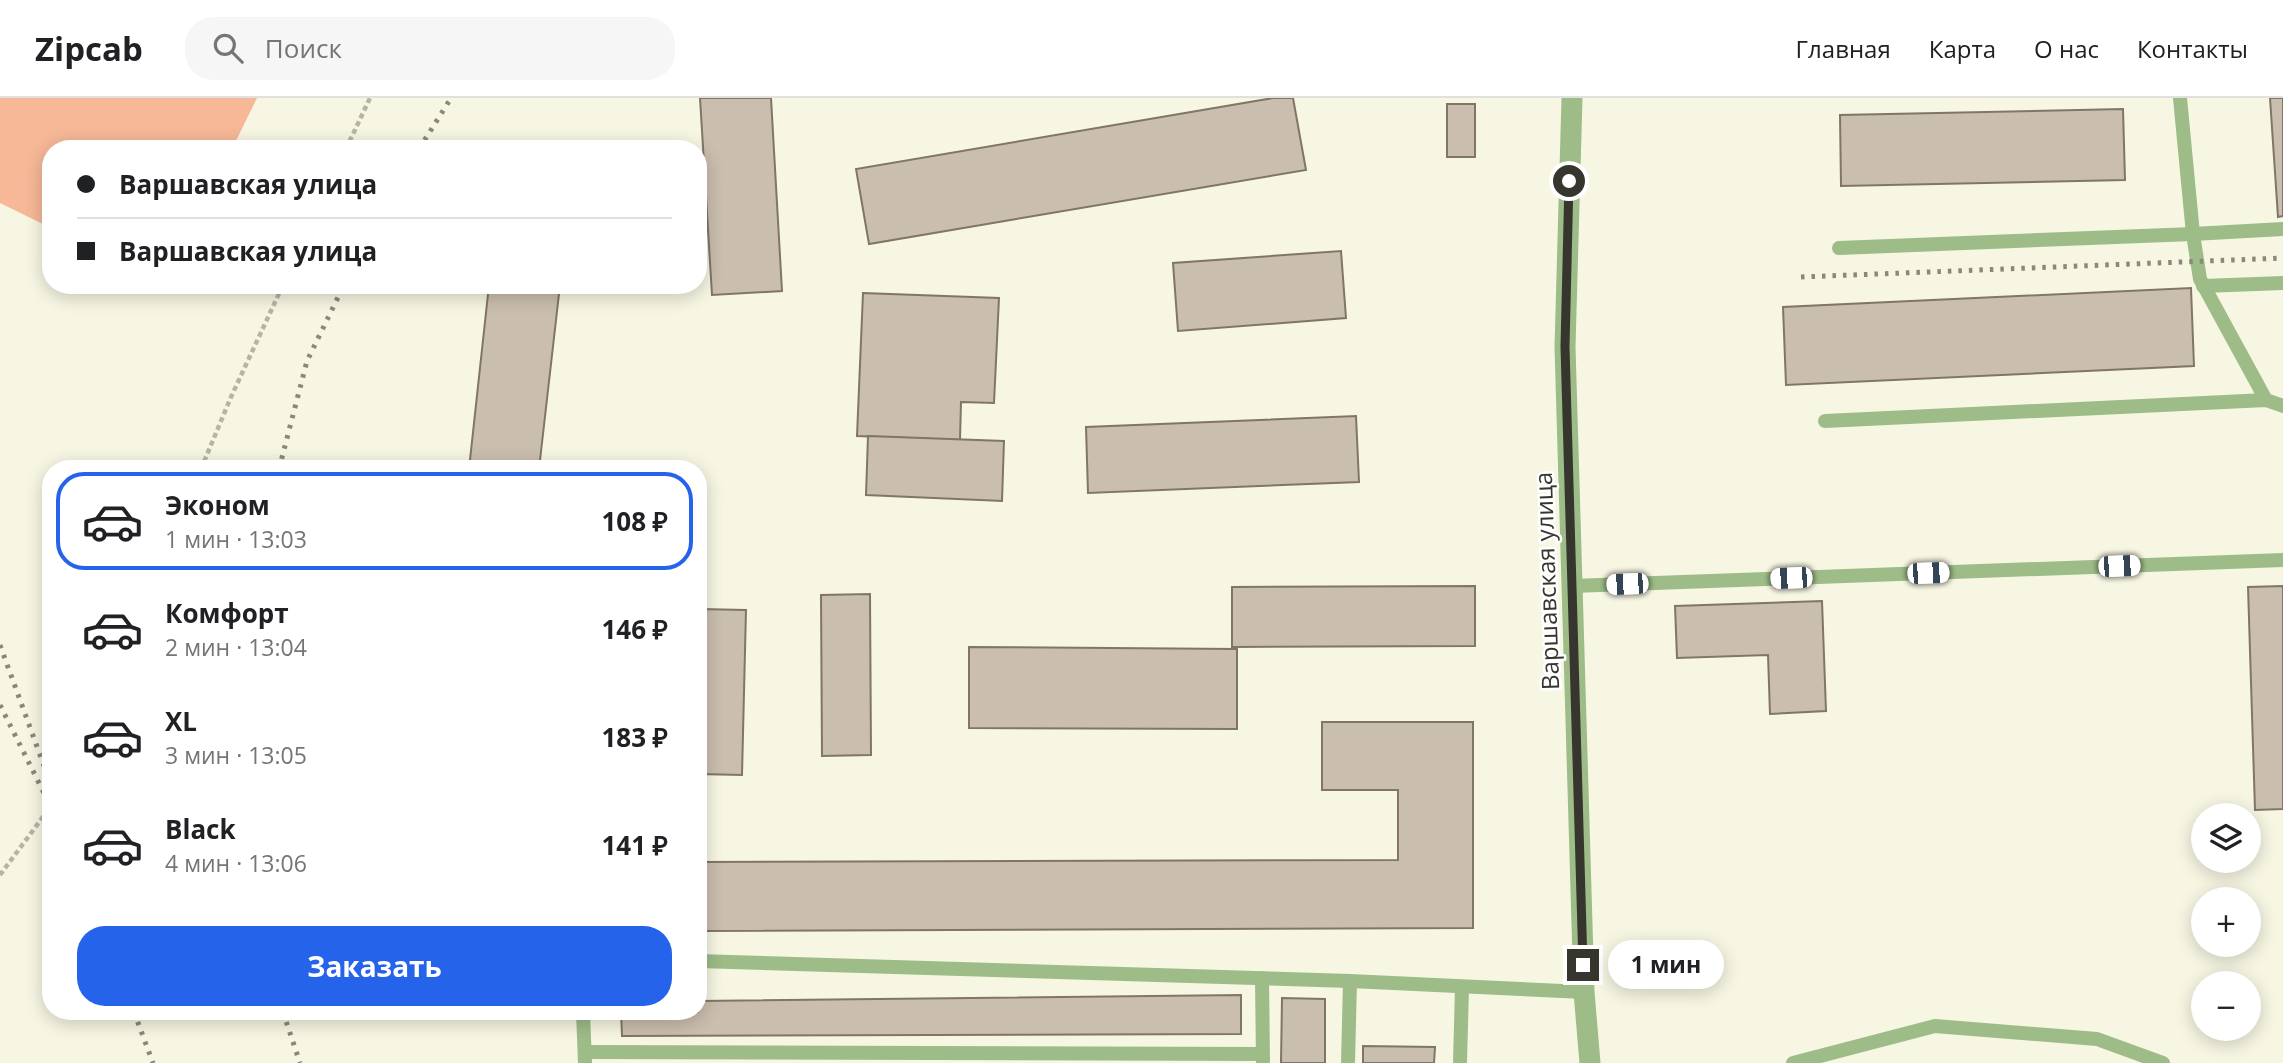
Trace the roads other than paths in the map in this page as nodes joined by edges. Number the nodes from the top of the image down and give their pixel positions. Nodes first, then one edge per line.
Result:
1 (1572, 98) edge
2 (2180, 98) edge
3 (2283, 229) edge
4 (2193, 234) junction
5 (1839, 248) dead end
6 (2283, 283) edge
7 (2203, 286) junction
8 (2266, 400) junction
9 (2283, 406) edge
10 (1825, 421) dead end
11 (2283, 560) edge
12 (1572, 586) junction
13 (707, 961) edge
14 (1262, 978) junction
15 (1350, 981) junction
16 (1462, 987) junction
17 (1584, 992) junction
18 (583, 1020) edge
19 (585, 1057) edge
20 (1263, 1058) edge
21 (1348, 1063) edge
22 (1460, 1063) edge
23 (1590, 1063) edge
24 (1793, 1063) edge
25 (2163, 1063) edge

1 - 12 street, Варшавская улица
2 - 4 lane
3 - 4 lane
4 - 5 lane
4 - 7 lane
6 - 7 lane
7 - 8 lane
8 - 9 lane
8 - 10 lane
11 - 12 lane
12 - 17 street, Варшавская улица
13 - 14 lane
14 - 15 lane
14 - 20 lane
15 - 16 lane
15 - 21 lane
16 - 17 lane
16 - 22 lane
17 - 23 street, Варшавская улица
18 - 19 lane
19 - 20 lane
24 - 25 lane

